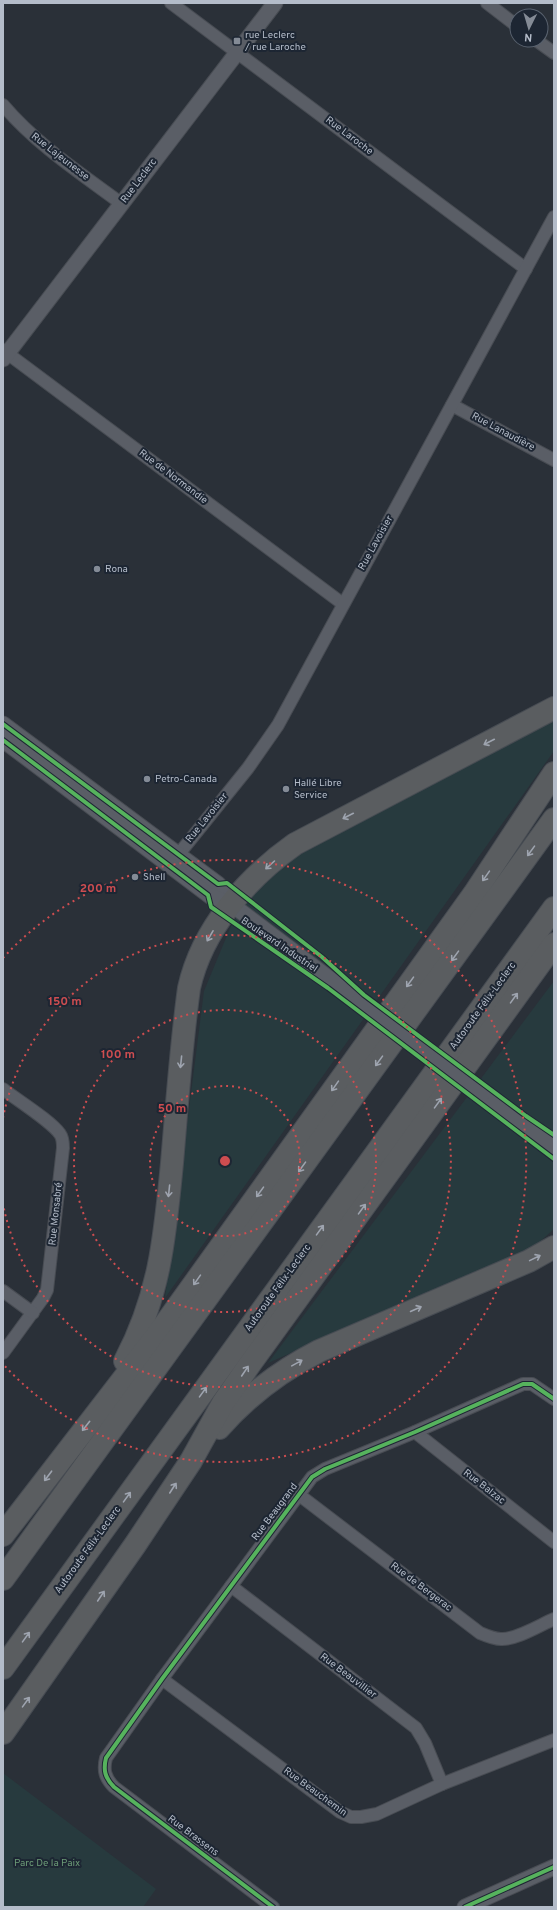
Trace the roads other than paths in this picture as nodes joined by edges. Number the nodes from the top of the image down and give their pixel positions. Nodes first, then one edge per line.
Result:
1 (171, 3) edge
2 (275, 3) edge
3 (486, 3) edge
4 (509, 20) edge
5 (237, 52) junction
6 (3, 105) edge
7 (122, 204) junction
8 (554, 217) edge
9 (526, 269) junction
10 (5, 354) edge
11 (452, 405) junction
12 (554, 460) edge
13 (343, 604) junction
14 (554, 708) edge
15 (3, 724) edge
16 (3, 740) edge
17 (554, 773) edge
18 (554, 819) edge
19 (178, 855) junction
20 (231, 904) junction
21 (554, 908) edge
22 (554, 944) edge
23 (3, 1089) edge
24 (554, 1148) edge
25 (554, 1247) edge
26 (3, 1291) edge
27 (33, 1313) junction
28 (3, 1353) edge
29 (554, 1399) edge
30 (100, 1408) junction
31 (415, 1432) junction
32 (191, 1461) junction
33 (298, 1494) junction
34 (3, 1535) edge
35 (554, 1542) edge
36 (3, 1579) edge
37 (231, 1586) junction
38 (554, 1619) edge
39 (3, 1668) edge
40 (162, 1679) junction
41 (3, 1733) edge
42 (554, 1740) edge
43 (105, 1776) joint
44 (442, 1784) junction
45 (554, 1867) edge
46 (273, 1907) edge
47 (465, 1907) edge

1 - 5 street, Rue Laroche
2 - 5 street, Rue Leclerc
3 - 4 street
5 - 7 street, Rue Leclerc
5 - 9 street, Rue Laroche
6 - 7 street, Rue Lajeunesse
7 - 10 street, Rue Leclerc
8 - 9 street, Rue Lavoisier
9 - 11 street, Rue Lavoisier
10 - 13 street, Rue de Normandie
11 - 12 street, Rue Lanaudière
11 - 13 street, Rue Lavoisier
13 - 19 street, Rue Lavoisier
14 -> 20 highway
15 - 19 street, Boulevard Industriel
16 - 20 street, Boulevard Industriel
17 -> 30 highway
18 -> 36 highway
19 - 20 street, Boulevard Industriel
20 - 24 street, Boulevard Industriel, bridge
20 -> 30 highway
39 -> 21 highway, Autoroute Félix-Leclerc
32 -> 22 highway
23 - 27 street, Rue Monsabré
32 -> 25 highway
26 - 27 street
27 - 28 street, Rue Monsabré
29 - 31 street, Rue Beaugrand
30 -> 34 highway
31 - 33 street, Rue Beaugrand
31 - 35 street, Rue Balzac
41 -> 32 highway
33 - 37 street, Rue Beaugrand
33 - 38 street, Rue de Bergerac
37 - 40 street, Rue Beaugrand
37 - 44 street, Rue Beauvillier
40 - 43 street, Rue Beaugrand
40 - 44 street, Rue Beauchemin
42 - 44 street, Rue Beauchemin
43 - 46 street, Rue Brassens
45 - 47 street

